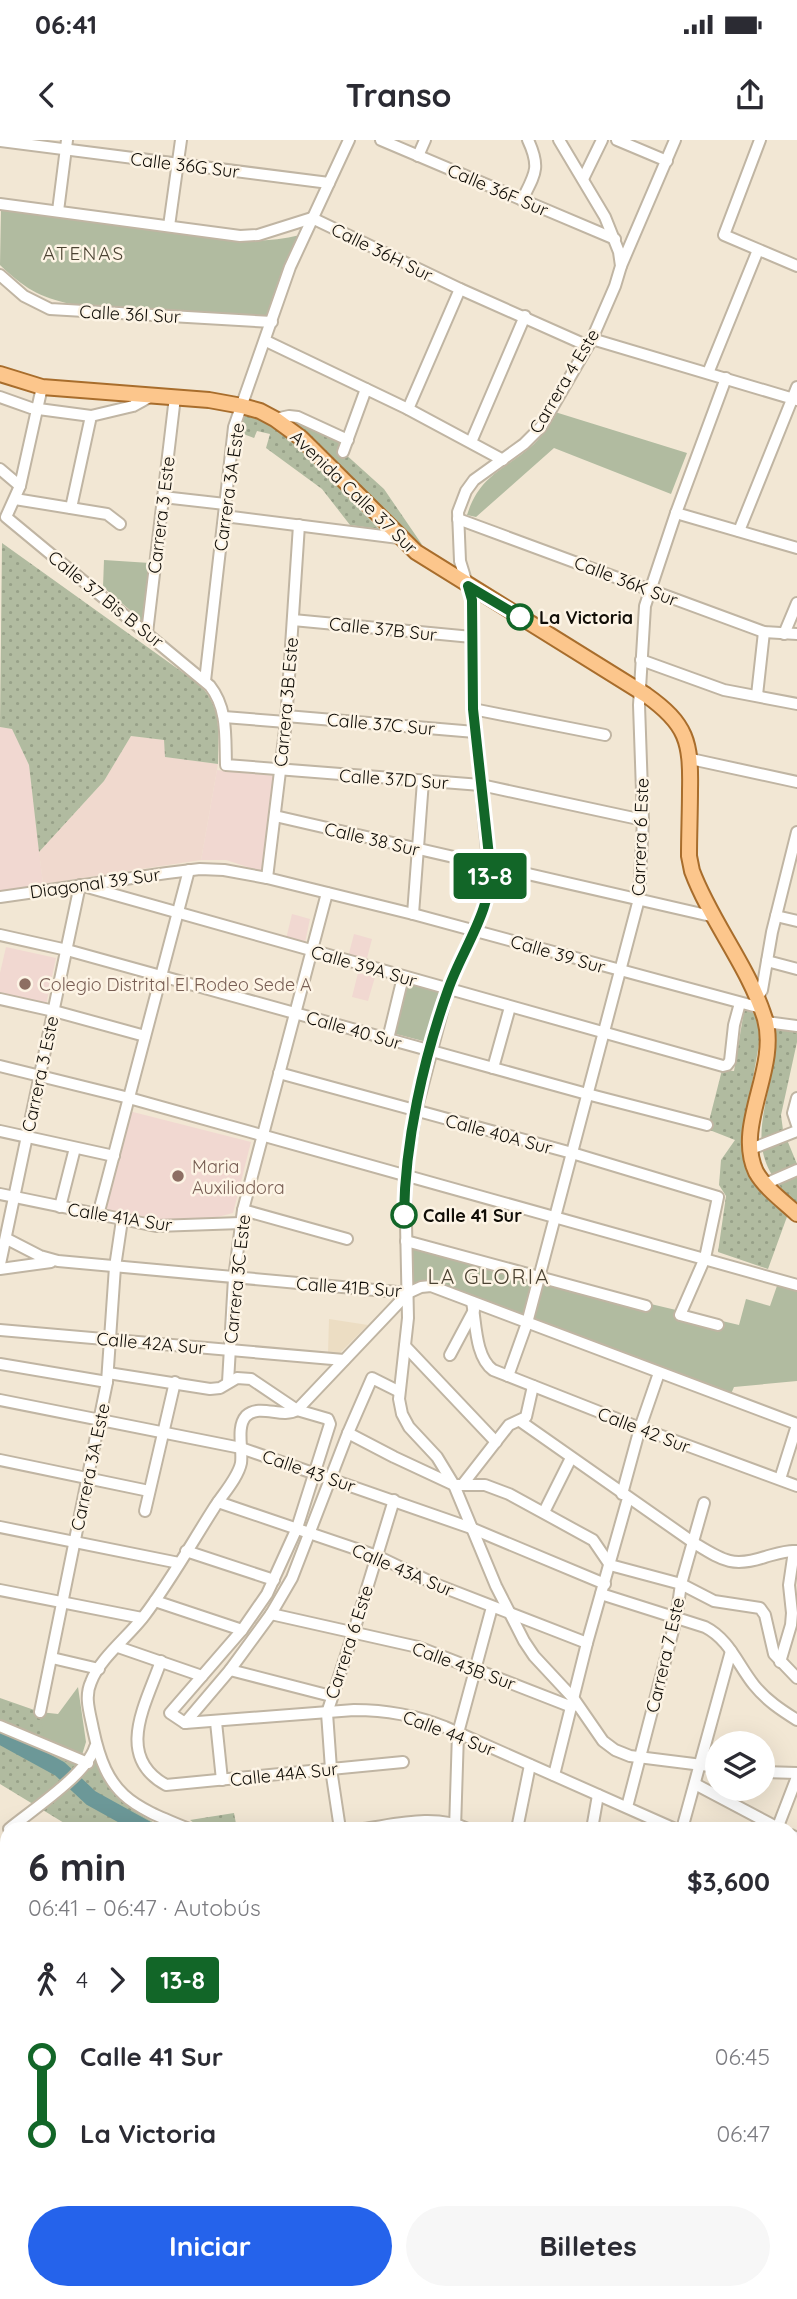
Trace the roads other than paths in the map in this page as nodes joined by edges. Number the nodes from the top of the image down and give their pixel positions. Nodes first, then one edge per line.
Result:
1 (181, 140) edge
2 (349, 140) edge
3 (381, 140) edge
4 (425, 140) edge
5 (528, 140) edge
6 (559, 140) edge
7 (602, 140) edge
8 (617, 140) edge
9 (676, 140) edge
10 (760, 140) edge
11 (0, 141) edge
12 (66, 145) edge
13 (418, 156) junction
14 (667, 161) junction
15 (178, 165) junction
16 (583, 179) junction
17 (329, 183) junction
18 (522, 200) junction
19 (0, 204) edge
20 (58, 211) junction
21 (312, 218) junction
22 (169, 226) junction
23 (615, 239) junction
24 (758, 250) junction
25 (797, 265) edge
26 (621, 266) junction
27 (0, 275) edge
28 (460, 289) junction
29 (524, 316) junction
30 (272, 322) junction
31 (266, 341) junction
32 (590, 342) junction
33 (708, 373) junction
34 (0, 374) edge
35 (726, 378) junction
36 (42, 387) junction
37 (797, 387) edge
38 (366, 389) junction
39 (153, 395) junction
40 (0, 397) edge
41 (175, 397) junction
42 (795, 399) edge
43 (242, 405) junction
44 (38, 408) junction
45 (408, 409) junction
46 (90, 416) junction
47 (275, 419) junction
48 (348, 440) junction
49 (471, 442) junction
50 (343, 452) dead end
51 (503, 460) junction
52 (0, 469) edge
53 (20, 486) junction
54 (163, 497) junction
55 (15, 499) junction
56 (71, 508) junction
57 (225, 510) junction
58 (676, 513) junction
59 (458, 519) junction
60 (120, 524) dead end
61 (299, 526) junction
62 (739, 531) junction
63 (399, 538) junction
64 (797, 548) edge
65 (468, 586) junction
66 (649, 591) junction
67 (797, 603) edge
68 (293, 620) junction
69 (764, 632) junction
70 (147, 633) junction
71 (784, 634) junction
72 (797, 634) edge
73 (472, 637) junction
74 (641, 660) junction
75 (205, 681) junction
76 (640, 691) junction
77 (757, 695) junction
78 (797, 704) edge
79 (473, 709) junction
80 (224, 717) junction
81 (286, 719) junction
82 (475, 732) junction
83 (605, 735) dead end
84 (690, 755) junction
85 (281, 770) junction
86 (423, 781) junction
87 (797, 782) edge
88 (481, 785) junction
89 (275, 816) junction
90 (643, 820) junction
91 (797, 832) edge
92 (419, 850) junction
93 (490, 865) junction
94 (189, 870) junction
95 (267, 878) junction
96 (80, 885) junction
97 (327, 893) junction
98 (0, 897) edge
99 (639, 899) junction
100 (413, 914) junction
101 (179, 915) junction
102 (776, 916) junction
103 (715, 917) junction
104 (797, 921) edge
105 (475, 930) junction
106 (0, 935) edge
107 (67, 950) junction
108 (311, 951) junction
109 (767, 961) junction
110 (797, 969) edge
111 (621, 972) junction
112 (161, 976) junction
113 (404, 977) junction
114 (448, 989) junction
115 (0, 999) edge
116 (740, 1003) junction
117 (510, 1007) junction
118 (761, 1010) junction
119 (54, 1011) junction
120 (295, 1013) junction
121 (797, 1026) edge
122 (604, 1033) junction
123 (145, 1036) junction
124 (387, 1039) junction
125 (430, 1051) junction
126 (0, 1066) edge
127 (493, 1068) junction
128 (279, 1073) junction
129 (40, 1075) junction
130 (587, 1094) junction
131 (129, 1098) junction
132 (797, 1098) edge
133 (416, 1111) junction
134 (707, 1125) dead end
135 (797, 1125) edge
136 (0, 1131) edge
137 (797, 1131) edge
138 (262, 1135) junction
139 (27, 1137) junction
140 (75, 1148) junction
141 (751, 1149) junction
142 (572, 1153) junction
143 (114, 1156) junction
144 (797, 1170) edge
145 (405, 1176) junction
146 (765, 1184) junction
147 (0, 1195) edge
148 (15, 1197) junction
149 (60, 1207) junction
150 (243, 1210) junction
151 (797, 1214) edge
152 (98, 1215) junction
153 (555, 1217) junction
154 (122, 1220) junction
155 (241, 1223) junction
156 (5, 1232) edge
157 (347, 1239) dead end
158 (406, 1241) junction
159 (705, 1258) junction
160 (58, 1261) junction
161 (0, 1264) edge
162 (115, 1267) junction
163 (0, 1269) edge
164 (539, 1277) junction
165 (234, 1278) junction
166 (797, 1285) edge
167 (408, 1293) junction
168 (473, 1306) junction
169 (646, 1306) dead end
170 (527, 1323) junction
171 (718, 1325) dead end
172 (0, 1330) edge
173 (109, 1339) junction
174 (405, 1346) junction
175 (229, 1350) junction
176 (450, 1355) dead end
177 (344, 1360) junction
178 (0, 1364) edge
179 (659, 1373) junction
180 (508, 1376) junction
181 (108, 1378) junction
182 (175, 1382) junction
183 (228, 1382) junction
184 (533, 1386) junction
185 (398, 1391) junction
186 (0, 1400) edge
187 (297, 1410) junction
188 (101, 1421) junction
189 (520, 1421) junction
190 (797, 1425) edge
191 (639, 1429) junction
192 (163, 1432) junction
193 (348, 1433) junction
194 (496, 1442) junction
195 (241, 1448) junction
196 (571, 1458) junction
197 (0, 1460) edge
198 (313, 1474) junction
199 (88, 1478) junction
200 (330, 1478) junction
201 (780, 1479) junction
202 (459, 1484) junction
203 (797, 1486) edge
204 (149, 1491) junction
205 (625, 1496) junction
206 (394, 1500) junction
207 (218, 1502) junction
208 (704, 1503) dead end
209 (145, 1511) dead end
210 (544, 1512) junction
211 (0, 1527) edge
212 (297, 1528) junction
213 (471, 1528) junction
214 (310, 1533) junction
215 (74, 1541) junction
216 (694, 1543) junction
217 (186, 1551) junction
218 (796, 1551) edge
219 (377, 1556) junction
220 (179, 1563) junction
221 (610, 1565) junction
222 (274, 1580) junction
223 (681, 1584) junction
224 (603, 1589) junction
225 (0, 1590) edge
226 (267, 1594) junction
227 (155, 1601) junction
228 (61, 1602) junction
229 (278, 1604) junction
230 (492, 1607) junction
231 (271, 1614) junction
232 (509, 1614) junction
233 (142, 1618) junction
234 (676, 1619) junction
235 (242, 1630) junction
236 (353, 1634) junction
237 (587, 1643) junction
238 (118, 1647) junction
239 (730, 1651) junction
240 (52, 1658) junction
241 (162, 1661) junction
242 (780, 1662) junction
243 (99, 1669) junction
244 (476, 1669) junction
245 (230, 1670) junction
246 (202, 1676) junction
247 (797, 1678) edge
248 (331, 1696) junction
249 (573, 1703) junction
250 (40, 1712) dead end
251 (327, 1713) junction
252 (797, 1720) edge
253 (216, 1722) junction
254 (185, 1723) junction
255 (0, 1726) edge
256 (709, 1731) edge
257 (458, 1733) junction
258 (705, 1745) edge
259 (95, 1747) junction
260 (641, 1757) junction
261 (403, 1762) dead end
262 (88, 1763) junction
263 (530, 1765) junction
264 (700, 1765) junction
265 (705, 1766) edge
266 (331, 1769) junction
267 (775, 1772) edge
268 (554, 1775) junction
269 (797, 1775) edge
270 (222, 1780) junction
271 (695, 1784) junction
272 (794, 1792) edge
273 (598, 1795) junction
274 (627, 1807) junction
275 (17, 1822) edge
276 (174, 1822) edge
277 (339, 1822) edge
278 (455, 1822) edge
279 (518, 1822) edge
280 (593, 1822) edge
281 (652, 1822) edge
282 (684, 1822) edge
283 (767, 1822) edge
284 (781, 1822) edge

1 - 15 street
2 - 17 street, Carrera 3A Este
3 - 13 street, Calle 36F Sur
4 - 13 street
5 - 18 street
6 - 16 street
7 - 16 street
8 - 14 street
9 - 14 street, Carrera 4 Este
10 - 24 street
11 - 12 street, Calle 36G Sur
12 - 15 street, Calle 36G Sur
12 - 20 street
13 - 18 street, Calle 36F Sur
14 - 26 street, Carrera 4 Este
15 - 17 street, Calle 36G Sur
15 - 22 street
16 - 23 street
17 - 21 street, Carrera 3A Este
18 - 23 street, Calle 36F Sur
19 - 20 street, Calle 36H Sur
20 - 22 street, Calle 36H Sur
21 - 22 street, Calle 36H Sur
21 - 28 street, Calle 36H Sur
21 - 30 street, Carrera 3A Este
23 - 26 street
24 - 25 street
24 - 33 street
26 - 32 street, Carrera 4 Este
27 - 30 street, Calle 36I Sur
28 - 29 street, Calle 36H Sur
28 - 45 street
29 - 32 street, Calle 36H Sur
29 - 49 street
30 - 31 street, Carrera 3A Este
31 - 38 street
31 - 43 street, Carrera 3A Este
32 - 33 street, Calle 36H Sur
32 - 51 street, Carrera 4 Este
33 - 35 street, Calle 36H Sur
34 - 36 main road, Avenida Calle 37 Sur
35 - 42 street, Calle 36H Sur
35 - 58 street, Carrera 6 Este
36 - 39 main road, Avenida Calle 37 Sur
36 - 44 street
37 - 42 street
38 - 45 street
38 - 48 street
39 - 41 main road, Avenida Calle 37 Sur
39 - 46 street
40 - 44 street
41 - 43 main road, Avenida Calle 37 Sur
41 - 54 street, Carrera 3 Este
42 - 62 street
43 - 47 main road, Avenida Calle 37 Sur
43 - 57 street, Carrera 3A Este
44 - 46 street
44 - 53 street
45 - 49 street
46 - 56 street
47 - 48 street
47 - 63 main road, Avenida Calle 37 Sur
48 - 50 street
49 - 51 street
51 - 59 street, Carrera 4 Este
52 - 53 street
53 - 55 street
54 - 57 street
54 - 70 street, Carrera 3 Este
55 - 56 street
55 - 70 street, Calle 37 Bis B Sur
56 - 60 street
57 - 61 street
57 - 75 street, Carrera 3A Este
58 - 62 street
58 - 66 street, Carrera 6 Este
59 - 65 street, Carrera 4 Este
59 - 66 street, Calle 36K Sur
61 - 63 street
61 - 68 street, Carrera 3B Este
62 - 64 street
63 - 65 main road, Avenida Calle 37 Sur
65 - 73 street, Carrera 4 Este
65 - 76 main road, Avenida Calle 37 Sur
66 - 69 street, Calle 36K Sur
66 - 74 street, Carrera 6 Este
67 - 71 street
68 - 73 street, Calle 37B Sur
68 - 81 street, Carrera 3B Este
69 - 71 street, Calle 36K Sur
69 - 77 street
70 - 75 street, Calle 37 Bis B Sur
71 - 72 street, Calle 36K Sur
73 - 79 street, Carrera 4 Este
74 - 76 street, Carrera 6 Este
74 - 77 street
75 - 80 street
76 - 84 main road, Avenida Calle 37 Sur
76 - 90 street, Carrera 6 Este
77 - 78 street
79 - 82 street, Carrera 4 Este
79 - 83 street
80 - 81 street, Calle 37C Sur
80 - 85 street, Calle 37D Sur
81 - 82 street, Calle 37C Sur
81 - 85 street, Carrera 3B Este
82 - 88 street, Carrera 4 Este
84 - 87 street
84 - 103 main road
85 - 86 street, Calle 37D Sur
85 - 89 street, Carrera 3B Este
86 - 88 street, Calle 37D Sur
86 - 92 street
88 - 90 street, Calle 37D Sur
88 - 93 street, Carrera 4 Este
89 - 92 street, Calle 38 Sur
89 - 95 street, Carrera 3B Este
90 - 99 street, Carrera 6 Este
91 - 102 street
92 - 93 street, Calle 38 Sur
92 - 100 street
93 - 99 street, Calle 38 Sur
93 - 105 street, Carrera 4 Este
94 - 95 street, Calle 39 Sur
94 - 96 street, Diagonal 39 Sur
94 - 101 street
95 - 97 street, Calle 39 Sur
96 - 98 street, Diagonal 39 Sur
96 - 101 street, Calle 39A Sur
96 - 107 street, Carrera 3 Este
97 - 100 street, Calle 39 Sur
97 - 108 street, Carrera 3C Este
99 - 103 street, Calle 38 Sur
99 - 111 street, Carrera 6 Este
100 - 105 street, Calle 39 Sur
101 - 108 street, Calle 39A Sur
101 - 112 street
102 - 104 street
102 - 109 street
103 - 118 main road
105 - 111 street, Calle 39 Sur
105 - 114 street, Carrera 4 Este
106 - 107 street, Calle 40 Sur
107 - 112 street, Calle 40 Sur
107 - 119 street, Carrera 3 Este
108 - 113 street, Calle 39A Sur
108 - 120 street, Carrera 3C Este
109 - 110 street
109 - 118 street
111 - 116 street, Calle 39 Sur
111 - 122 street, Carrera 6 Este
112 - 120 street, Calle 40 Sur
112 - 123 street
113 - 114 street, Calle 39A Sur
113 - 124 street
114 - 117 street, Calle 39A Sur
114 - 125 street, Carrera 4 Este
115 - 119 street
116 - 118 street, Calle 39 Sur
116 - 122 street, Calle 39A Sur
117 - 122 street, Calle 39A Sur
117 - 127 street
118 - 121 street, Calle 39 Sur
118 - 141 main road
119 - 123 street
119 - 129 street, Carrera 3 Este
120 - 124 street, Calle 40 Sur
120 - 128 street, Carrera 3C Este
122 - 130 street, Carrera 6 Este
123 - 131 street
124 - 125 street, Calle 40 Sur
125 - 127 street, Calle 40 Sur
125 - 133 street, Carrera 4 Este
126 - 129 street
127 - 130 street, Calle 40 Sur
128 - 133 street, Calle 40A Sur
128 - 138 street, Carrera 3C Este
129 - 131 street
129 - 139 street, Carrera 3 Este
130 - 134 street, Calle 40 Sur
130 - 142 street, Carrera 6 Este
131 - 138 street
131 - 143 street
132 - 135 street
133 - 142 street, Calle 40A Sur
133 - 145 street, Carrera 4 Este
136 - 139 street
137 - 141 street
138 - 145 street
138 - 150 street, Carrera 3C Este
139 - 140 street
139 - 148 street, Carrera 3 Este
140 - 143 street
140 - 149 street
141 - 146 main road
142 - 153 street, Carrera 6 Este
142 - 159 street, Calle 40A Sur
143 - 152 street
144 - 146 street
145 - 153 street
145 - 158 street, Carrera 4 Este
146 - 151 main road
147 - 148 street, Calle 41A Sur
148 - 149 street, Calle 41A Sur
148 - 156 street, Carrera 3 Este
149 - 152 street, Calle 41A Sur
150 - 155 street, Carrera 3C Este
150 - 157 street
152 - 154 street, Calle 41A Sur
153 - 159 street
153 - 164 street, Carrera 6 Este
154 - 155 street, Calle 41A Sur
154 - 162 street, Carrera 3A Este
155 - 165 street, Carrera 3C Este
156 - 160 street, Calle 41B Sur
156 - 161 street, Carrera 3 Este
158 - 164 street
158 - 167 street, Carrera 4 Este
159 - 166 street
159 - 171 street
160 - 162 street, Calle 41B Sur
160 - 163 street
162 - 165 street, Calle 41B Sur
162 - 173 street, Carrera 3A Este
164 - 169 street
164 - 170 street, Carrera 6 Este
165 - 167 street, Calle 41B Sur
165 - 175 street, Carrera 3C Este
167 - 168 street, Calle 41B Sur
167 - 174 street, Carrera 4 Este
167 - 177 street
168 - 170 street, Calle 41B Sur
168 - 176 street
168 - 180 street, Calle 42 Sur
170 - 179 street, Calle 41B Sur
170 - 180 street, Carrera 6 Este
172 - 173 street, Calle 42A Sur
173 - 175 street, Calle 42A Sur
173 - 181 street, Carrera 3A Este
174 - 185 street, Carrera 4 Este
174 - 194 street
175 - 177 street, Calle 42A Sur
175 - 183 street, Carrera 3C Este
177 - 187 street
178 - 181 street
179 - 190 street, Calle 41B Sur
179 - 191 street
180 - 184 street, Calle 42 Sur
181 - 182 street
181 - 188 street, Carrera 3A Este
182 - 183 street
182 - 192 street
183 - 187 street
184 - 189 street
184 - 191 street, Calle 42 Sur
185 - 193 street
185 - 202 street
186 - 188 street, Calle 43 Sur
187 - 195 street
187 - 198 street
188 - 192 street, Calle 43 Sur
188 - 199 street, Carrera 3A Este
189 - 194 street
189 - 196 street
190 - 201 street
191 - 201 street, Calle 42 Sur
191 - 205 street
192 - 195 street, Calle 43 Sur
192 - 204 street
193 - 200 street
193 - 202 street
194 - 202 street
195 - 198 street, Calle 43 Sur
195 - 207 street
196 - 205 street
196 - 210 street
197 - 199 street
198 - 200 street, Calle 43 Sur
198 - 212 street
199 - 204 street
199 - 215 street, Carrera 3A Este
200 - 206 street, Calle 43 Sur
200 - 214 street
201 - 203 street, Calle 42 Sur
202 - 210 street
202 - 213 street
204 - 209 street
205 - 216 street
205 - 221 street
206 - 213 street, Calle 43 Sur
206 - 219 street, Carrera 6 Este
207 - 212 street, Calle 43A Sur
207 - 217 street
208 - 216 street, Carrera 7 Este
210 - 221 street
211 - 215 street
212 - 214 street, Calle 43A Sur
212 - 222 street
213 - 224 street, Calle 43 Sur
213 - 232 street
214 - 219 street, Calle 43A Sur
214 - 229 street
215 - 220 street
215 - 228 street, Carrera 3A Este
216 - 218 street
216 - 223 street, Carrera 7 Este
217 - 220 street
217 - 222 street
218 - 242 street
219 - 230 street, Calle 43A Sur
219 - 236 street, Carrera 6 Este
220 - 227 street
221 - 223 street
221 - 224 street
222 - 226 street
223 - 234 street, Carrera 7 Este
223 - 242 street
224 - 234 street, Calle 43 Sur
224 - 237 street
225 - 228 street
226 - 229 street
226 - 235 street
227 - 233 street
227 - 235 street
228 - 233 street
228 - 240 street, Carrera 3A Este
229 - 231 street
230 - 232 street, Calle 43A Sur
230 - 244 street
231 - 236 street, Calle 43B Sur
231 - 245 street
232 - 237 street, Calle 43A Sur
232 - 249 street
233 - 238 street
234 - 239 street, Calle 43 Sur
234 - 260 street, Carrera 7 Este
235 - 246 street
236 - 244 street, Calle 43B Sur
236 - 248 street, Carrera 6 Este
237 - 249 street
238 - 241 street
238 - 243 street
239 - 252 street, Calle 43 Sur
239 - 256 street
240 - 243 street
240 - 250 street, Carrera 3A Este
241 - 246 street
241 - 270 street, Calle 44A Sur
242 - 247 street
243 - 259 street
244 - 249 street, Calle 43B Sur
244 - 257 street
245 - 248 street
245 - 254 street
246 - 254 street
248 - 251 street, Carrera 6 Este
249 - 260 street
249 - 268 street
251 - 253 street, Calle 44 Sur
251 - 257 street, Calle 44 Sur
251 - 266 street, Carrera 6 Este
253 - 254 street, Calle 44 Sur
253 - 270 street
255 - 262 street
257 - 263 street, Calle 44 Sur
257 - 278 street
258 - 264 street
259 - 262 street
259 - 276 street
260 - 264 street
260 - 274 street, Carrera 7 Este
261 - 266 street, Calle 44A Sur
262 - 275 street
263 - 268 street, Calle 44 Sur
263 - 279 street
264 - 265 street
264 - 271 street
266 - 270 street, Calle 44A Sur
266 - 277 street, Carrera 6 Este
267 - 269 street
268 - 273 street, Calle 44 Sur
269 - 272 street
271 - 282 street
271 - 283 street
272 - 284 street
273 - 274 street, Calle 44 Sur
273 - 280 street
274 - 281 street, Calle 44 Sur

